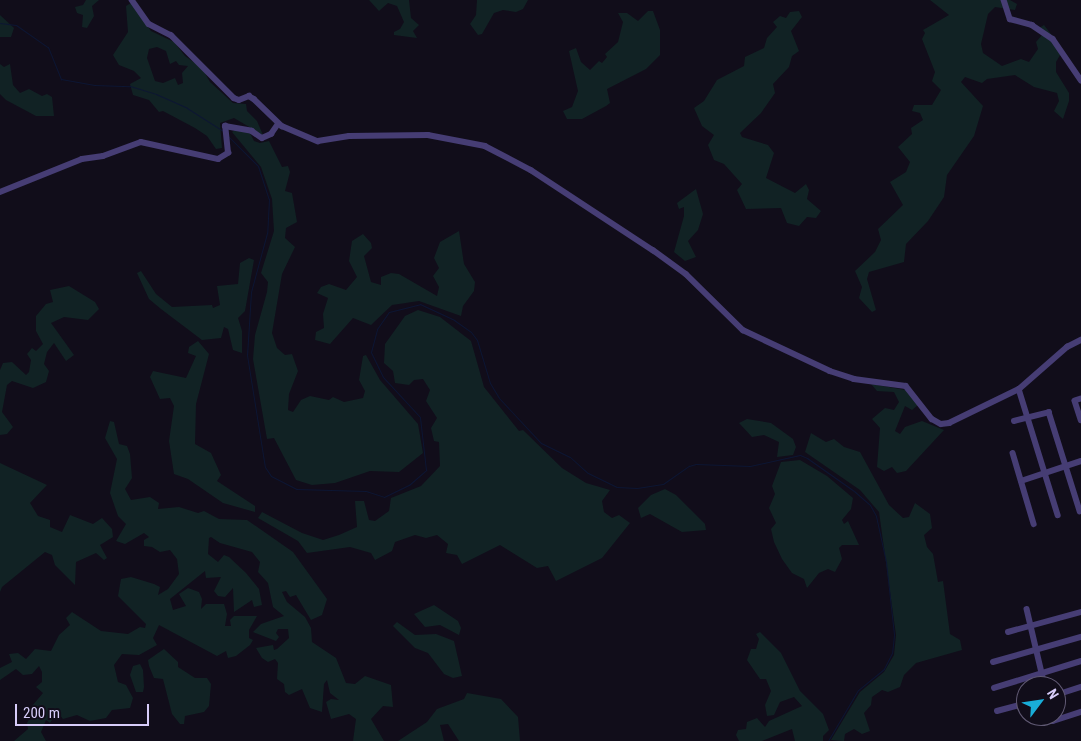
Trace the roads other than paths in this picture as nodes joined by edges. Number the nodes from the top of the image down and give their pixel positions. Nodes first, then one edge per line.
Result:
1 (132, 0) edge
2 (1004, 0) edge
3 (1081, 80) edge
4 (278, 124) junction
5 (0, 192) edge
6 (1081, 340) edge
7 (1020, 389) junction
8 (1081, 399) edge
9 (1029, 417) junction
10 (1081, 420) edge
11 (1014, 421) dead end
12 (1013, 453) dead end
13 (1081, 461) edge
14 (1066, 466) junction
15 (1046, 473) junction
16 (1021, 481) junction
17 (1080, 511) dead end
18 (1058, 515) dead end
19 (1034, 524) dead end
20 (1027, 609) dead end
21 (1081, 612) edge
22 (1031, 626) junction
23 (1008, 632) dead end
24 (1081, 637) edge
25 (1036, 650) junction
26 (1081, 661) edge
27 (992, 662) dead end
28 (1042, 673) junction
29 (1043, 676) edge
30 (1081, 687) edge
31 (994, 688) dead end
32 (1066, 692) edge
33 (1016, 706) edge
34 (998, 711) dead end
35 (1081, 712) edge
36 (1066, 717) edge

1 - 4 street
2 - 3 street
4 - 5 street
4 - 7 street
6 - 7 street
7 - 9 street
8 - 10 street
9 - 11 street
9 - 14 street
9 - 15 street
12 - 16 street
13 - 14 street
14 - 15 street
14 - 17 street
15 - 16 street
15 - 18 street
16 - 19 street
20 - 22 street
21 - 22 street
22 - 23 street
22 - 25 street
24 - 25 street
25 - 27 street
25 - 28 street
26 - 28 street
28 - 29 street
28 - 31 street
30 - 32 street
33 - 34 street
35 - 36 street

